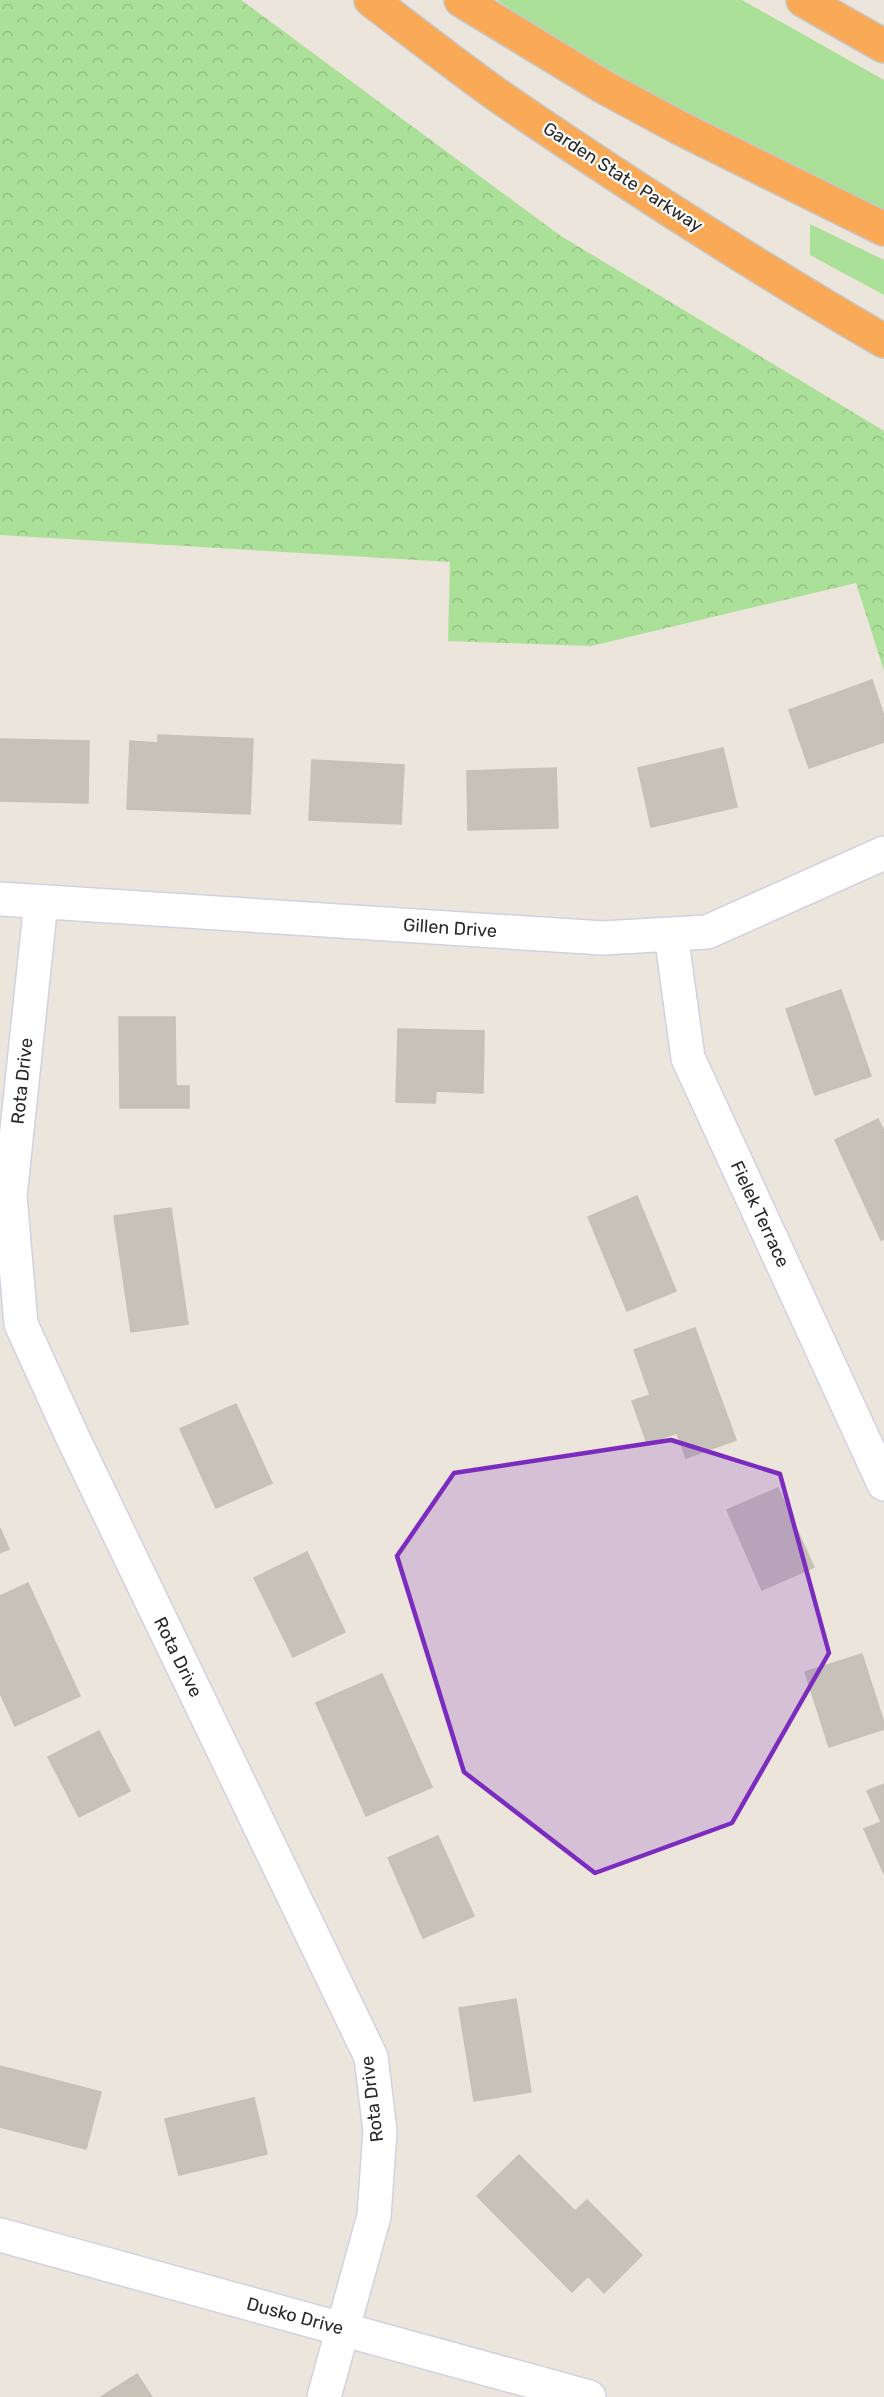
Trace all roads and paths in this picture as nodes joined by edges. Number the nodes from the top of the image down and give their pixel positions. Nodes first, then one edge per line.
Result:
1 (371, 0) edge
2 (460, 0) edge
3 (803, 0) edge
4 (884, 46) edge
5 (884, 229) edge
6 (884, 341) edge
7 (884, 853) edge
8 (0, 899) edge
9 (41, 902) junction
10 (671, 934) junction
11 (884, 1485) edge
12 (0, 2235) edge
13 (343, 2329) junction
14 (324, 2397) edge
15 (589, 2397) edge

1 - 6 highway, Garden State Parkway
2 - 5 highway
3 - 4 highway
7 - 10 street, Gillen Drive
8 - 9 street, Gillen Drive
9 - 10 street, Gillen Drive
9 - 13 street, Rota Drive
10 - 11 street, Fielek Terrace
12 - 13 street, Dusko Drive
13 - 14 street, Rota Drive
13 - 15 street, Dusko Drive

